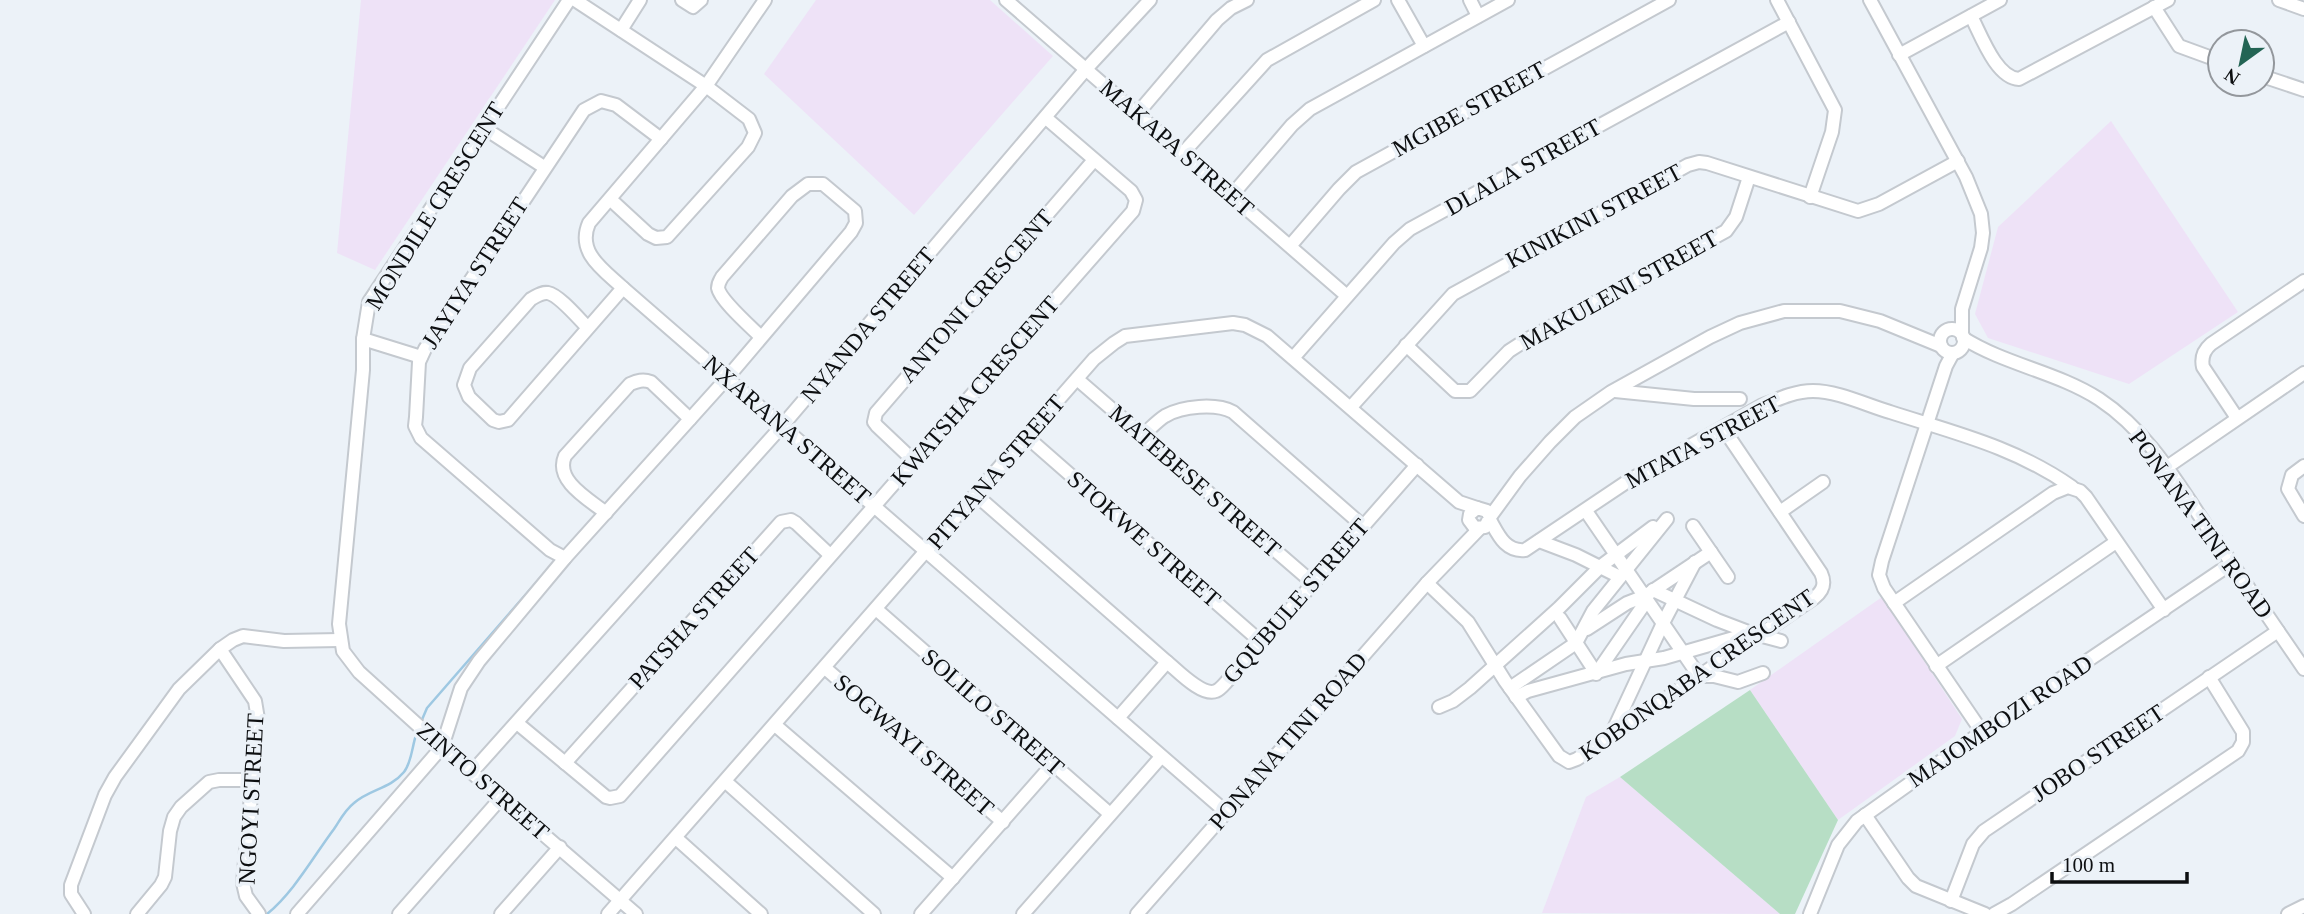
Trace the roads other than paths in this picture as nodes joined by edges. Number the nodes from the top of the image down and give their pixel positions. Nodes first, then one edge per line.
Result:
1 (569, 0) edge
2 (575, 0) edge
3 (640, 0) edge
4 (682, 0) edge
5 (701, 0) edge
6 (765, 0) edge
7 (1006, 0) edge
8 (1150, 0) edge
9 (1247, 0) edge
10 (1374, 0) edge
11 (1398, 0) edge
12 (1470, 0) edge
13 (1508, 0) edge
14 (1669, 0) edge
15 (1777, 0) edge
16 (1870, 0) edge
17 (2000, 0) edge
18 (2168, 0) edge
19 (2278, 0) edge
20 (2154, 8) junction
21 (2304, 9) edge
22 (1478, 16) junction
23 (1971, 16) junction
24 (1788, 22) junction
25 (621, 30) junction
26 (1424, 46) junction
27 (1899, 55) junction
28 (2206, 56) edge
29 (1086, 69) junction
30 (2276, 81) edge
31 (706, 86) junction
32 (2304, 90) edge
33 (1137, 114) junction
34 (1046, 118) junction
35 (484, 128) junction
36 (661, 139) junction
37 (1183, 153) junction
38 (1094, 160) junction
39 (1958, 161) junction
40 (544, 167) junction
41 (1749, 177) junction
42 (1232, 195) junction
43 (1810, 197) junction
44 (610, 199) junction
45 (1290, 246) junction
46 (2304, 281) edge
47 (624, 288) junction
48 (1348, 296) junction
49 (588, 328) junction
50 (761, 337) junction
51 (363, 339) junction
52 (1952, 342) junction
53 (1406, 345) junction
54 (421, 356) junction
55 (1293, 358) junction
56 (2304, 373) edge
57 (727, 378) junction
58 (1077, 379) junction
59 (1614, 390) junction
60 (1740, 399) dead end
61 (1351, 407) junction
62 (2238, 418) junction
63 (690, 419) junction
64 (1928, 424) junction
65 (782, 426) junction
66 (1723, 428) junction
67 (1143, 436) junction
68 (1027, 437) junction
69 (914, 461) junction
70 (1417, 465) junction
71 (2304, 466) edge
72 (2167, 467) junction
73 (1823, 482) dead end
74 (2072, 487) junction
75 (976, 495) junction
76 (875, 506) junction
77 (1586, 511) junction
78 (1780, 512) junction
79 (606, 513) junction
80 (2304, 516) edge
81 (1479, 519) junction
82 (1667, 519) dead end
83 (1363, 526) junction
84 (1693, 526) dead end
85 (1653, 527) dead end
86 (1539, 541) junction
87 (2116, 542) junction
88 (927, 551) junction
89 (1711, 552) junction
90 (1616, 554) junction
91 (831, 555) junction
92 (565, 558) junction
93 (1695, 562) junction
94 (2232, 564) junction
95 (1601, 566) junction
96 (1623, 573) junction
97 (1728, 577) dead end
98 (1312, 583) junction
99 (1427, 583) junction
100 (1648, 595) junction
101 (1674, 600) junction
102 (1894, 603) junction
103 (876, 609) junction
104 (2164, 610) junction
105 (1560, 618) dead end
106 (1663, 623) junction
107 (2278, 631) junction
108 (1755, 634) junction
109 (340, 640) junction
110 (1578, 640) junction
111 (1781, 641) dead end
112 (1261, 642) junction
113 (220, 649) junction
114 (1683, 652) junction
115 (1646, 660) junction
116 (1167, 662) junction
117 (1496, 665) junction
118 (1936, 666) junction
119 (825, 668) junction
120 (2304, 669) edge
121 (1594, 672) junction
122 (1763, 673) dead end
123 (1699, 676) junction
124 (2209, 677) junction
125 (1513, 692) junction
126 (1439, 707) dead end
127 (1118, 718) junction
128 (517, 723) junction
129 (775, 725) junction
130 (1982, 732) junction
131 (1610, 736) junction
132 (442, 747) junction
133 (1599, 753) dead end
134 (1161, 757) junction
135 (565, 762) junction
136 (1052, 765) junction
137 (472, 772) junction
138 (251, 780) junction
139 (726, 782) junction
140 (501, 798) junction
141 (1226, 811) junction
142 (1110, 814) junction
143 (1865, 815) junction
144 (1003, 822) junction
145 (676, 838) junction
146 (560, 847) junction
147 (953, 878) junction
148 (620, 900) junction
149 (1951, 901) junction
150 (2304, 906) edge
151 (1140, 913) edge
152 (84, 914) edge
153 (137, 914) edge
154 (259, 914) edge
155 (297, 914) edge
156 (399, 914) edge
157 (501, 914) edge
158 (608, 914) edge
159 (636, 914) edge
160 (761, 914) edge
161 (874, 914) edge
162 (921, 914) edge
163 (1023, 914) edge
164 (1810, 914) edge
165 (1985, 914) edge
166 (1994, 914) edge
167 (2288, 914) edge

1 - 35 street, MONDILE CRESCENT
2 - 25 street
3 - 25 street
4 - 5 street
6 - 31 street, NXARANA STREET
7 - 29 street, MAKAPA STREET
8 - 29 street, NYANDA STREET
9 - 33 street
10 - 37 street
11 - 26 street
12 - 22 street
13 - 22 street
14 - 45 street, MGIBE STREET
15 - 24 street
16 - 27 street
17 - 23 street
18 - 20 street
19 - 21 street
20 - 23 street
20 - 28 street
22 - 26 street
23 - 27 street
24 - 43 street
24 - 48 street, DLALA STREET
25 - 31 street
26 - 42 street
27 - 39 street
29 - 33 street, MAKAPA STREET
29 - 34 street, NYANDA STREET
30 - 32 street
31 - 36 street, NXARANA STREET
31 - 44 street
33 - 37 street, MAKAPA STREET
34 - 38 street, KWATSHA CRESCENT
34 - 65 street, NYANDA STREET
35 - 40 street
35 - 51 street, MONDILE CRESCENT
36 - 40 street, JAYIYA STREET
36 - 44 street, NXARANA STREET
37 - 42 street, MAKAPA STREET
38 - 69 street, ANTONI CRESCENT
38 - 69 street, KWATSHA CRESCENT
39 - 43 street, KINIKINI STREET
39 - 52 street
40 - 54 street, JAYIYA STREET
41 - 43 street, KINIKINI STREET
41 - 53 street, KINIKINI STREET
41 - 53 street, MAKULENI STREET
42 - 45 street, MAKAPA STREET
44 - 47 street, NXARANA STREET
45 - 48 street, MAKAPA STREET
46 - 62 street
47 - 49 street
47 - 57 street, NXARANA STREET
48 - 55 street, DLALA STREET
49 - 49 street
50 - 50 street
50 - 57 street
51 - 54 street
51 - 109 street, MONDILE CRESCENT
52 - 59 street, PONANA TINI ROAD
52 - 64 street
52 - 72 street, PONANA TINI ROAD
53 - 61 street, KINIKINI STREET
54 - 92 street, JAYIYA STREET
55 - 58 street, PITYANA STREET
55 - 61 street, PITYANA STREET
56 - 62 street
57 - 63 street
57 - 65 street, NXARANA STREET
58 - 67 street, MATEBESE STREET
58 - 68 street, PITYANA STREET
59 - 60 street
59 - 81 street, PONANA TINI ROAD
61 - 70 street, PITYANA STREET
62 - 72 street
63 - 79 street
63 - 79 street
64 - 66 street, MTATA STREET
64 - 74 street, MTATA STREET
64 - 102 street
65 - 76 street, NXARANA STREET
65 - 128 street, NYANDA STREET
66 - 77 street, MTATA STREET
66 - 78 street, KOBONQABA CRESCENT
67 - 83 street
67 - 98 street, MATEBESE STREET
68 - 75 street, PITYANA STREET
68 - 112 street, STOKWE STREET
69 - 76 street, KWATSHA CRESCENT
70 - 81 street, PITYANA STREET
70 - 83 street, GQUBULE STREET
71 - 80 street
72 - 94 street, PONANA TINI ROAD
73 - 78 street
74 - 87 street, MTATA STREET
74 - 102 street
75 - 88 street, PITYANA STREET
75 - 116 street, GQUBULE STREET
76 - 88 street, NXARANA STREET
76 - 91 street, KWATSHA CRESCENT
77 - 86 street, MTATA STREET
77 - 90 street
78 - 108 street, KOBONQABA CRESCENT
79 - 92 street
81 - 86 street, MTATA STREET
81 - 99 street, PONANA TINI ROAD
82 - 96 street
83 - 98 street, GQUBULE STREET
84 - 89 street
85 - 90 street
86 - 95 street
87 - 104 street, MTATA STREET
87 - 118 street
88 - 103 street, PITYANA STREET
88 - 127 street, NXARANA STREET
89 - 93 street
89 - 97 street
90 - 95 street
90 - 96 street
91 - 135 street, PATSHA STREET
91 - 135 street, KWATSHA CRESCENT
92 - 132 street
93 - 100 street
93 - 101 street
94 - 104 street, MAJOMBOZI ROAD
94 - 107 street, PONANA TINI ROAD
95 - 96 street
95 - 117 street
96 - 100 street
96 - 110 street
98 - 112 street, GQUBULE STREET
99 - 117 street, KOBONQABA CRESCENT
99 - 141 street, PONANA TINI ROAD
100 - 101 street
100 - 106 street
100 - 110 street
100 - 121 street
101 - 106 street
101 - 108 street
102 - 118 street
103 - 119 street, PITYANA STREET
103 - 136 street, SOLILO STREET
104 - 130 street, MAJOMBOZI ROAD
105 - 110 street
106 - 114 street
106 - 115 street
107 - 120 street, PONANA TINI ROAD
107 - 124 street, JOBO STREET
108 - 111 street
108 - 114 street
108 - 123 street, KOBONQABA CRESCENT
109 - 113 street
109 - 132 street, ZINTO STREET
110 - 121 street
110 - 125 street
112 - 116 street, GQUBULE STREET
113 - 138 street, NGOYI STREET
113 - 152 street
114 - 115 street
114 - 123 street
115 - 121 street
115 - 131 street
116 - 127 street
117 - 125 street, KOBONQABA CRESCENT
117 - 126 street
118 - 130 street
119 - 129 street, PITYANA STREET
119 - 144 street, SOGWAYI STREET
121 - 125 street
122 - 123 street
123 - 131 street, KOBONQABA CRESCENT
124 - 149 street, JOBO STREET
124 - 166 street
125 - 131 street, KOBONQABA CRESCENT
127 - 134 street, NXARANA STREET
128 - 135 street, KWATSHA CRESCENT
128 - 137 street, NYANDA STREET
129 - 139 street, PITYANA STREET
129 - 147 street
130 - 143 street, MAJOMBOZI ROAD
131 - 133 street
132 - 137 street, ZINTO STREET
132 - 155 street
134 - 141 street, NXARANA STREET
134 - 142 street
136 - 142 street, SOLILO STREET
136 - 144 street
137 - 140 street, ZINTO STREET
138 - 153 street
138 - 154 street, NGOYI STREET
139 - 145 street, PITYANA STREET
139 - 161 street
140 - 146 street, ZINTO STREET
140 - 156 street
141 - 151 street, PONANA TINI ROAD
142 - 163 street
143 - 149 street
143 - 164 street, MAJOMBOZI ROAD
144 - 147 street
145 - 148 street, PITYANA STREET
145 - 160 street
146 - 148 street, ZINTO STREET
146 - 157 street
147 - 162 street
148 - 158 street, PITYANA STREET
148 - 159 street, ZINTO STREET
149 - 165 street
150 - 167 street

